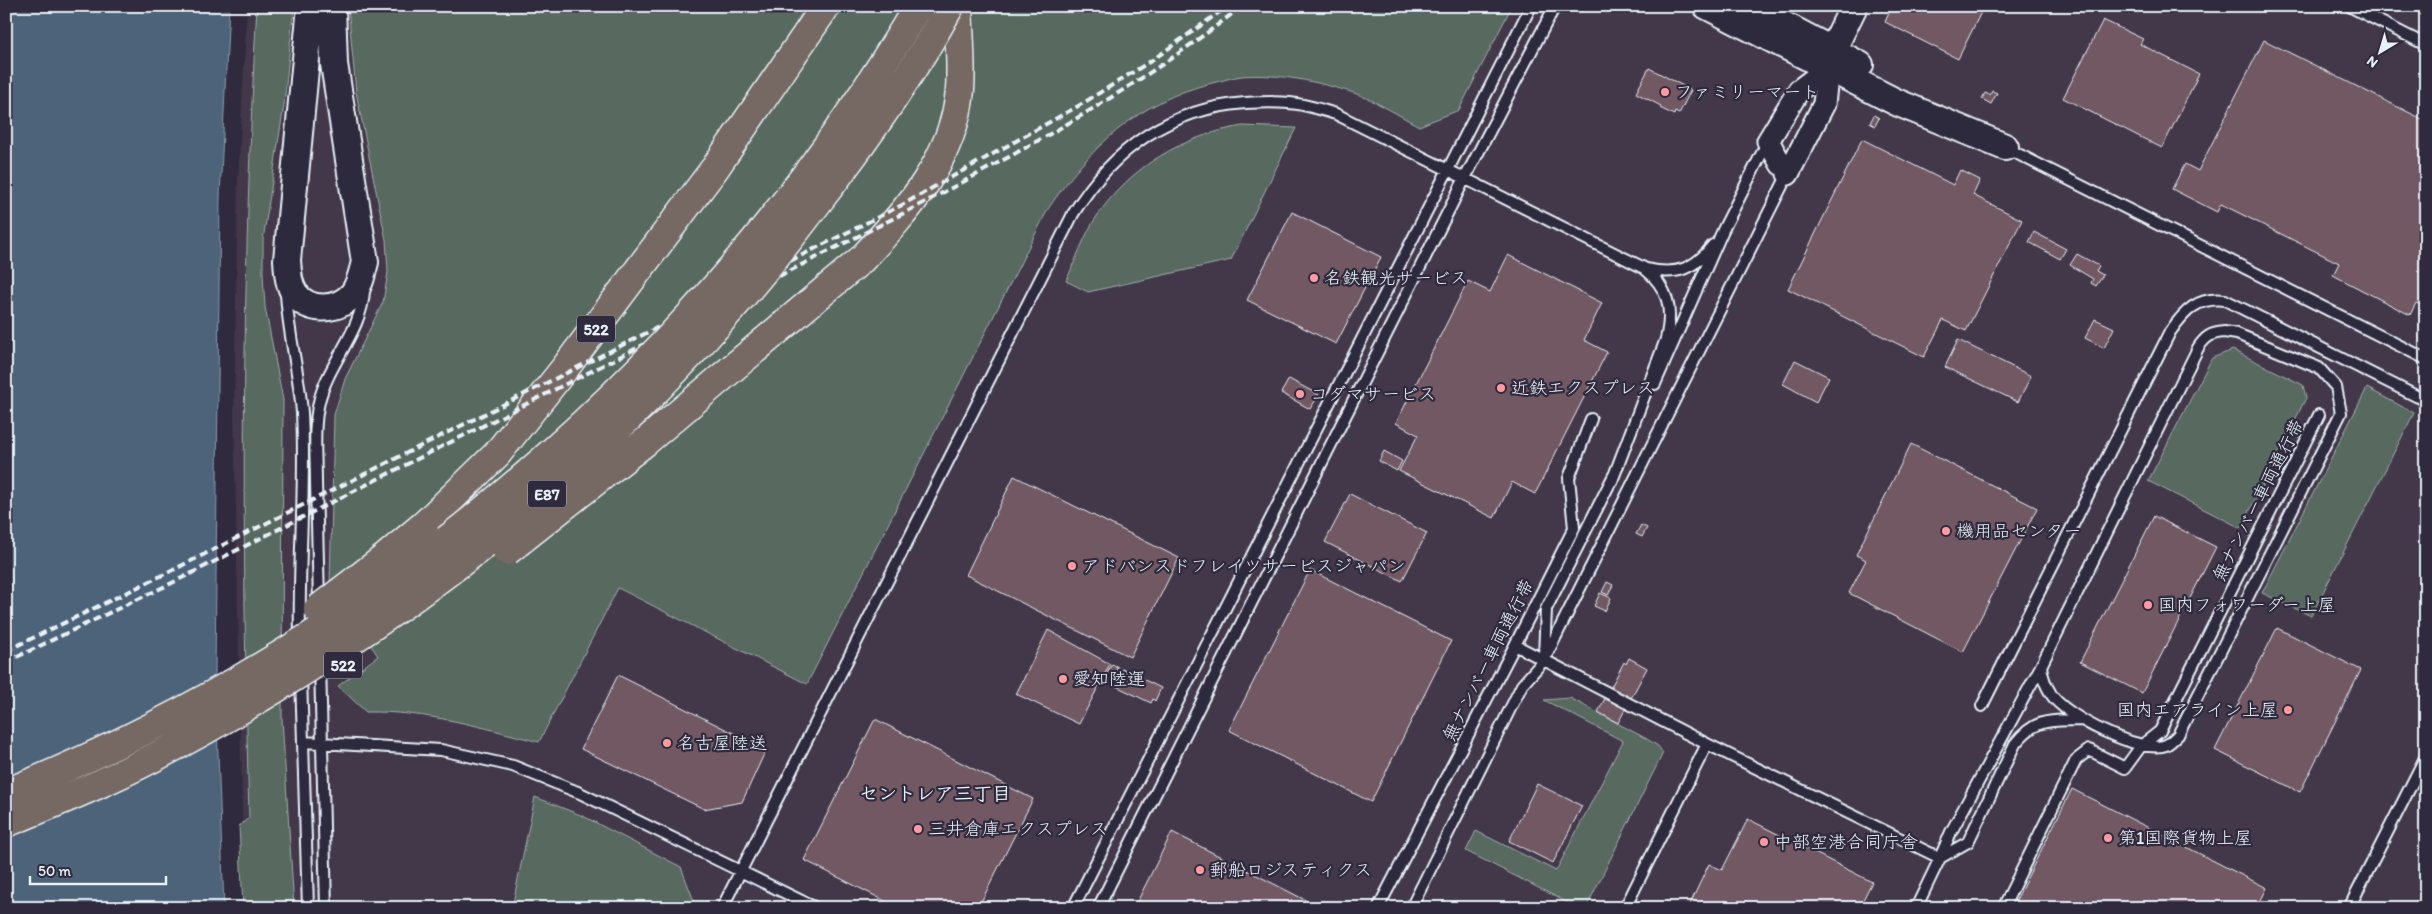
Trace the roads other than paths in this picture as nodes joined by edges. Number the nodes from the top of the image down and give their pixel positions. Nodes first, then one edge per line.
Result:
1 (311, 6) edge
2 (332, 6) edge
3 (815, 6) edge
4 (826, 6) edge
5 (918, 6) edge
6 (950, 6) edge
7 (958, 6) edge
8 (1531, 6) edge
9 (1555, 6) edge
10 (1707, 6) edge
11 (1748, 6) edge
12 (1854, 6) edge
13 (2349, 6) edge
14 (2426, 32) edge
15 (2423, 44) edge
16 (1830, 59) junction
17 (750, 118) junction
18 (1768, 141) junction
19 (2005, 147) joint
20 (1449, 169) junction
21 (1790, 170) junction
22 (1465, 178) junction
23 (1723, 230) junction
24 (287, 260) junction
25 (365, 262) junction
26 (1644, 268) junction
27 (2426, 359) edge
28 (2426, 401) edge
29 (2319, 415) dead end
30 (1591, 419) dead end
31 (1612, 481) junction
32 (1515, 645) junction
33 (1544, 660) junction
34 (2041, 666) junction
35 (1982, 706) dead end
36 (2082, 720) junction
37 (303, 742) junction
38 (322, 742) junction
39 (1708, 744) junction
40 (2141, 746) junction
41 (111, 748) junction
42 (2426, 756) edge
43 (6, 793) edge
44 (6, 824) edge
45 (1940, 858) junction
46 (741, 872) junction
47 (308, 908) edge
48 (326, 908) edge
49 (722, 908) edge
50 (816, 908) edge
51 (1074, 908) edge
52 (1098, 908) edge
53 (1378, 908) edge
54 (1411, 908) edge
55 (1625, 908) edge
56 (1916, 908) edge
57 (2003, 908) edge
58 (2349, 908) edge

1 - 24 street
2 - 25 street
3 - 17 highway, 522
4 - 17 highway, 522
5 - 41 highway, E87, bridge
6 - 44 highway, E87, bridge
7 - 44 highway, 522, bridge
8 - 20 lane
9 - 22 lane
10 - 16 street
11 - 16 street
12 - 16 street
13 - 15 lane
14 - 15 lane
16 - 18 street
16 - 19 street
16 - 21 street
17 - 41 highway, 522, bridge
18 - 21 street
18 - 23 lane
19 - 27 lane
20 - 22 lane
20 - 46 lane
20 - 51 lane
21 - 33 lane
22 - 26 lane
22 - 52 lane
23 - 26 lane
23 - 31 lane
24 - 25 street
24 - 37 lane
25 - 38 lane
26 - 31 lane
28 - 35 lane
29 - 40 lane, 無ナンバー車両通行帯
30 - 32 lane, 無ナンバー車両通行帯
31 - 33 lane
32 - 33 lane
32 - 53 lane, 無ナンバー車両通行帯
33 - 39 lane
33 - 54 lane
34 - 36 lane
34 - 40 lane
34 - 45 lane
36 - 40 lane
36 - 45 lane
37 - 38 lane
37 - 47 lane
38 - 46 lane
38 - 48 lane
39 - 45 lane
39 - 55 lane
40 - 57 lane, 無ナンバー車両通行帯
41 - 43 highway, E87, bridge
42 - 58 lane
45 - 56 lane
46 - 49 lane
46 - 50 lane

